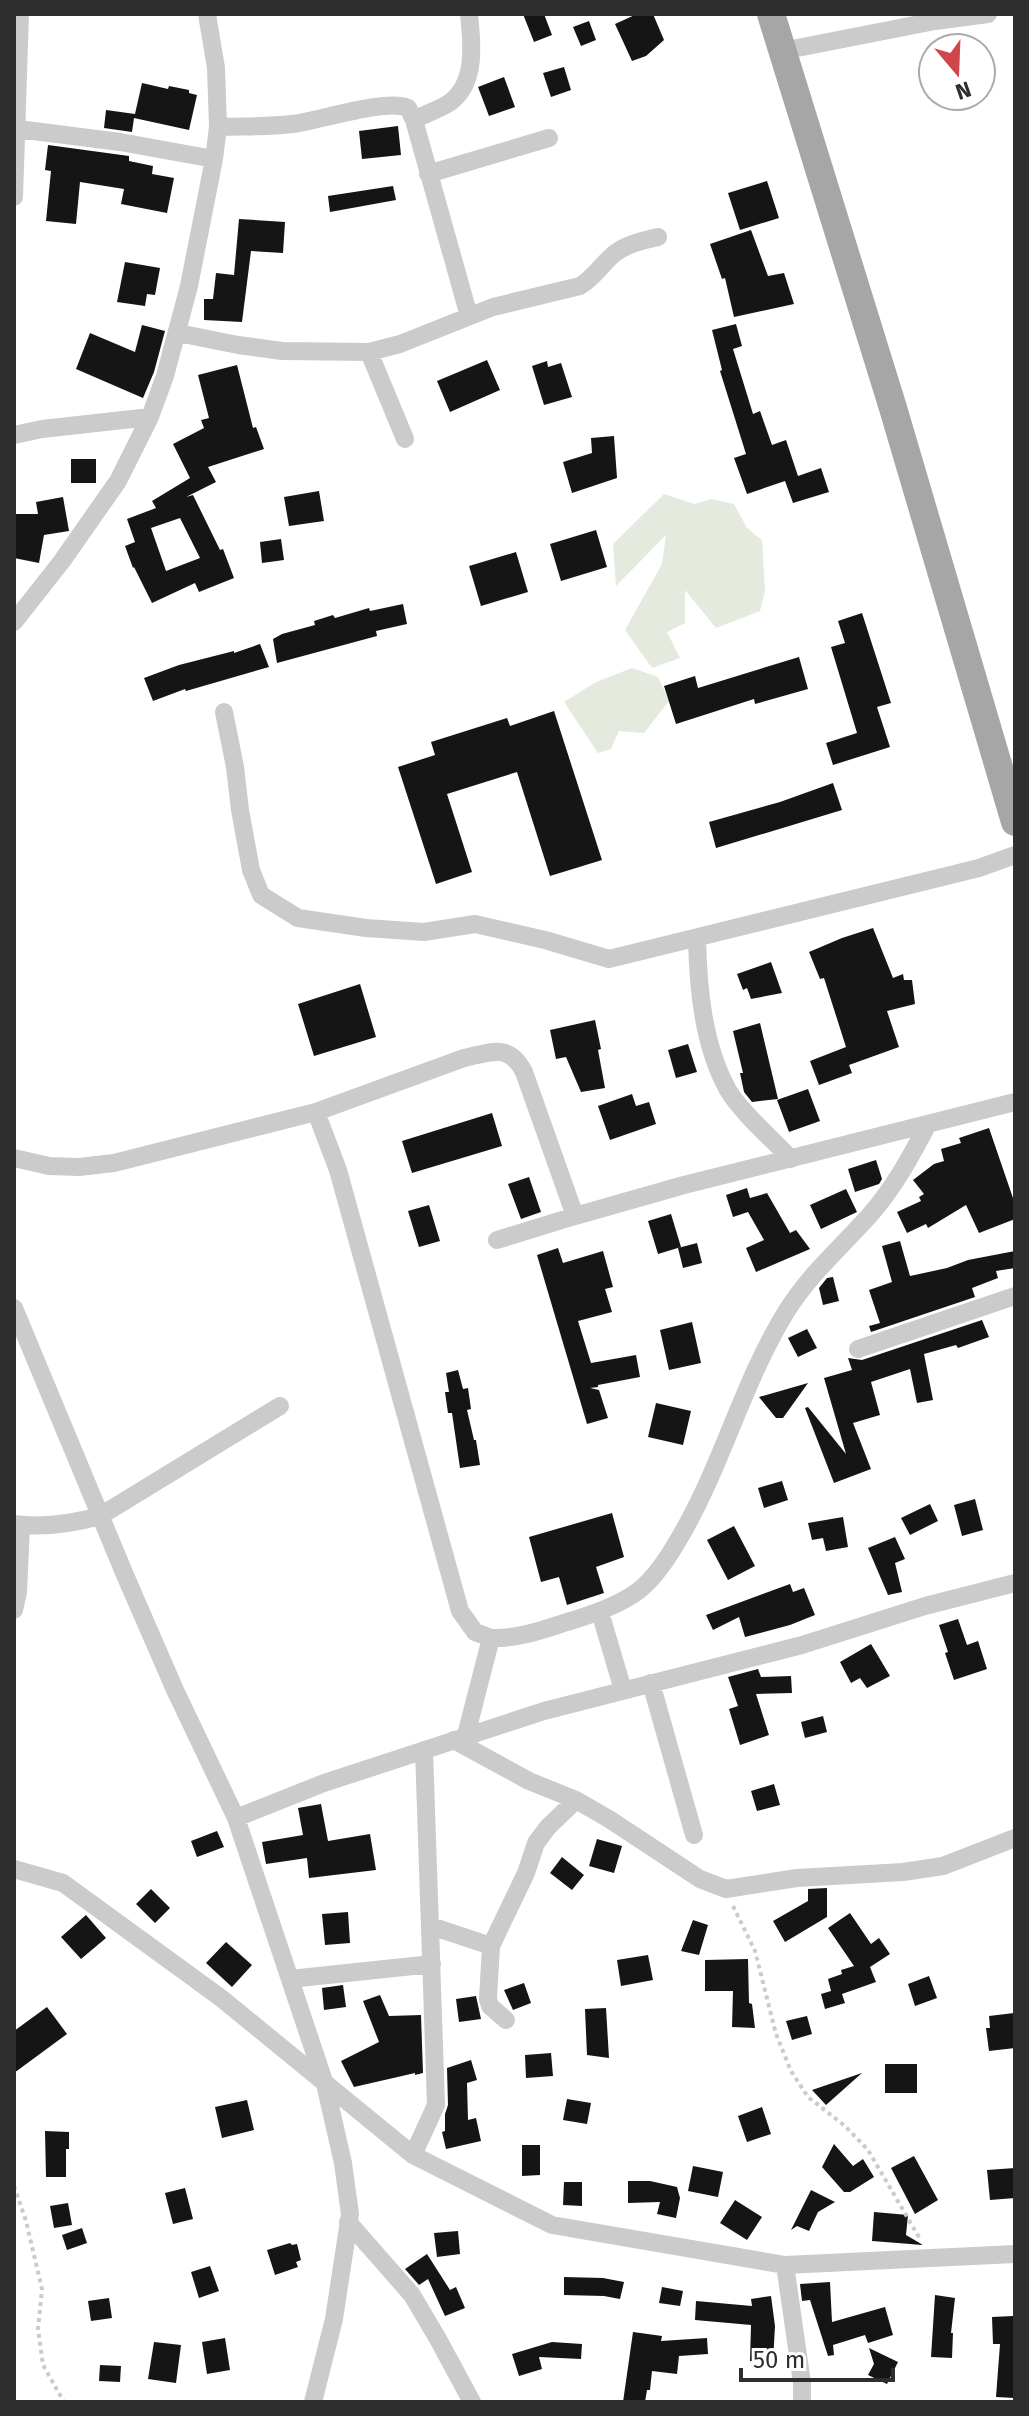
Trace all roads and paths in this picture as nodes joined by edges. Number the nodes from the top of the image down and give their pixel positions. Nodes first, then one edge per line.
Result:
1 (20, 14) edge
2 (207, 14) edge
3 (469, 14) edge
4 (771, 14) edge
5 (988, 14) edge
6 (782, 51) junction
7 (414, 120) junction
8 (218, 127) junction
9 (18, 129) junction
10 (549, 138) dead end
11 (214, 159) junction
12 (428, 174) junction
13 (14, 197) edge
14 (658, 237) dead end
15 (469, 316) junction
16 (178, 333) junction
17 (369, 352) junction
18 (150, 417) junction
19 (14, 435) edge
20 (405, 439) dead end
21 (14, 622) edge
22 (224, 712) dead end
23 (1015, 822) edge
24 (1015, 855) edge
25 (697, 938) junction
26 (1015, 1102) edge
27 (316, 1112) junction
28 (928, 1124) junction
29 (14, 1158) edge
30 (791, 1159) junction
31 (575, 1216) junction
32 (497, 1240) dead end
33 (1015, 1296) edge
34 (14, 1308) edge
35 (858, 1349) dead end
36 (280, 1406) dead end
37 (100, 1516) junction
38 (18, 1524) edge
39 (1015, 1583) edge
40 (14, 1610) edge
41 (600, 1612) junction
42 (491, 1638) junction
43 (651, 1683) junction
44 (623, 1690) junction
45 (460, 1738) junction
46 (424, 1750) junction
47 (576, 1800) junction
48 (236, 1818) junction
49 (694, 1835) dead end
50 (1015, 1838) edge
51 (14, 1869) edge
52 (726, 1889) junction
53 (431, 1926) junction
54 (491, 1946) junction
55 (432, 1964) junction
56 (290, 1979) junction
57 (506, 2020) dead end
58 (325, 2084) junction
59 (413, 2155) junction
60 (14, 2186) edge
61 (348, 2222) junction
62 (1015, 2254) edge
63 (943, 2259) junction
64 (785, 2265) junction
65 (64, 2402) edge
66 (313, 2402) edge
67 (472, 2402) edge
68 (802, 2402) edge

1 - 9 street
2 - 8 street
3 - 7 street
4 - 6 main road
5 - 6 street
6 - 23 main road
7 - 8 street
7 - 12 street
8 - 11 street
9 - 11 street
9 - 13 street
10 - 12 street
11 - 16 street
12 - 15 street
14 - 15 street
15 - 17 street
16 - 17 street
16 - 18 street
17 - 20 street
18 - 19 street
18 - 21 street
22 - 25 street
24 - 25 street
25 - 30 street
26 - 28 street
27 - 29 street
27 - 31 street
27 - 42 street
28 - 30 street
28 - 41 street
30 - 31 street
31 - 32 street
33 - 35 street
34 - 37 street
36 - 37 street
37 - 38 street
37 - 48 street
38 - 40 street
39 - 43 street
41 - 42 street
41 - 44 street
42 - 45 street
43 - 44 street
43 - 49 street
44 - 45 street
45 - 46 street
45 - 47 street
46 - 48 street
46 - 53 street
47 - 52 street
47 - 54 street
48 - 56 street
50 - 52 street
51 - 58 street
52 - 63 path
53 - 54 street
53 - 55 street
54 - 57 street
55 - 56 street
55 - 59 street
56 - 58 street
58 - 59 street
58 - 61 street
59 - 64 street
60 - 65 path
61 - 66 street
61 - 67 street
62 - 63 street
63 - 64 street
64 - 68 street

